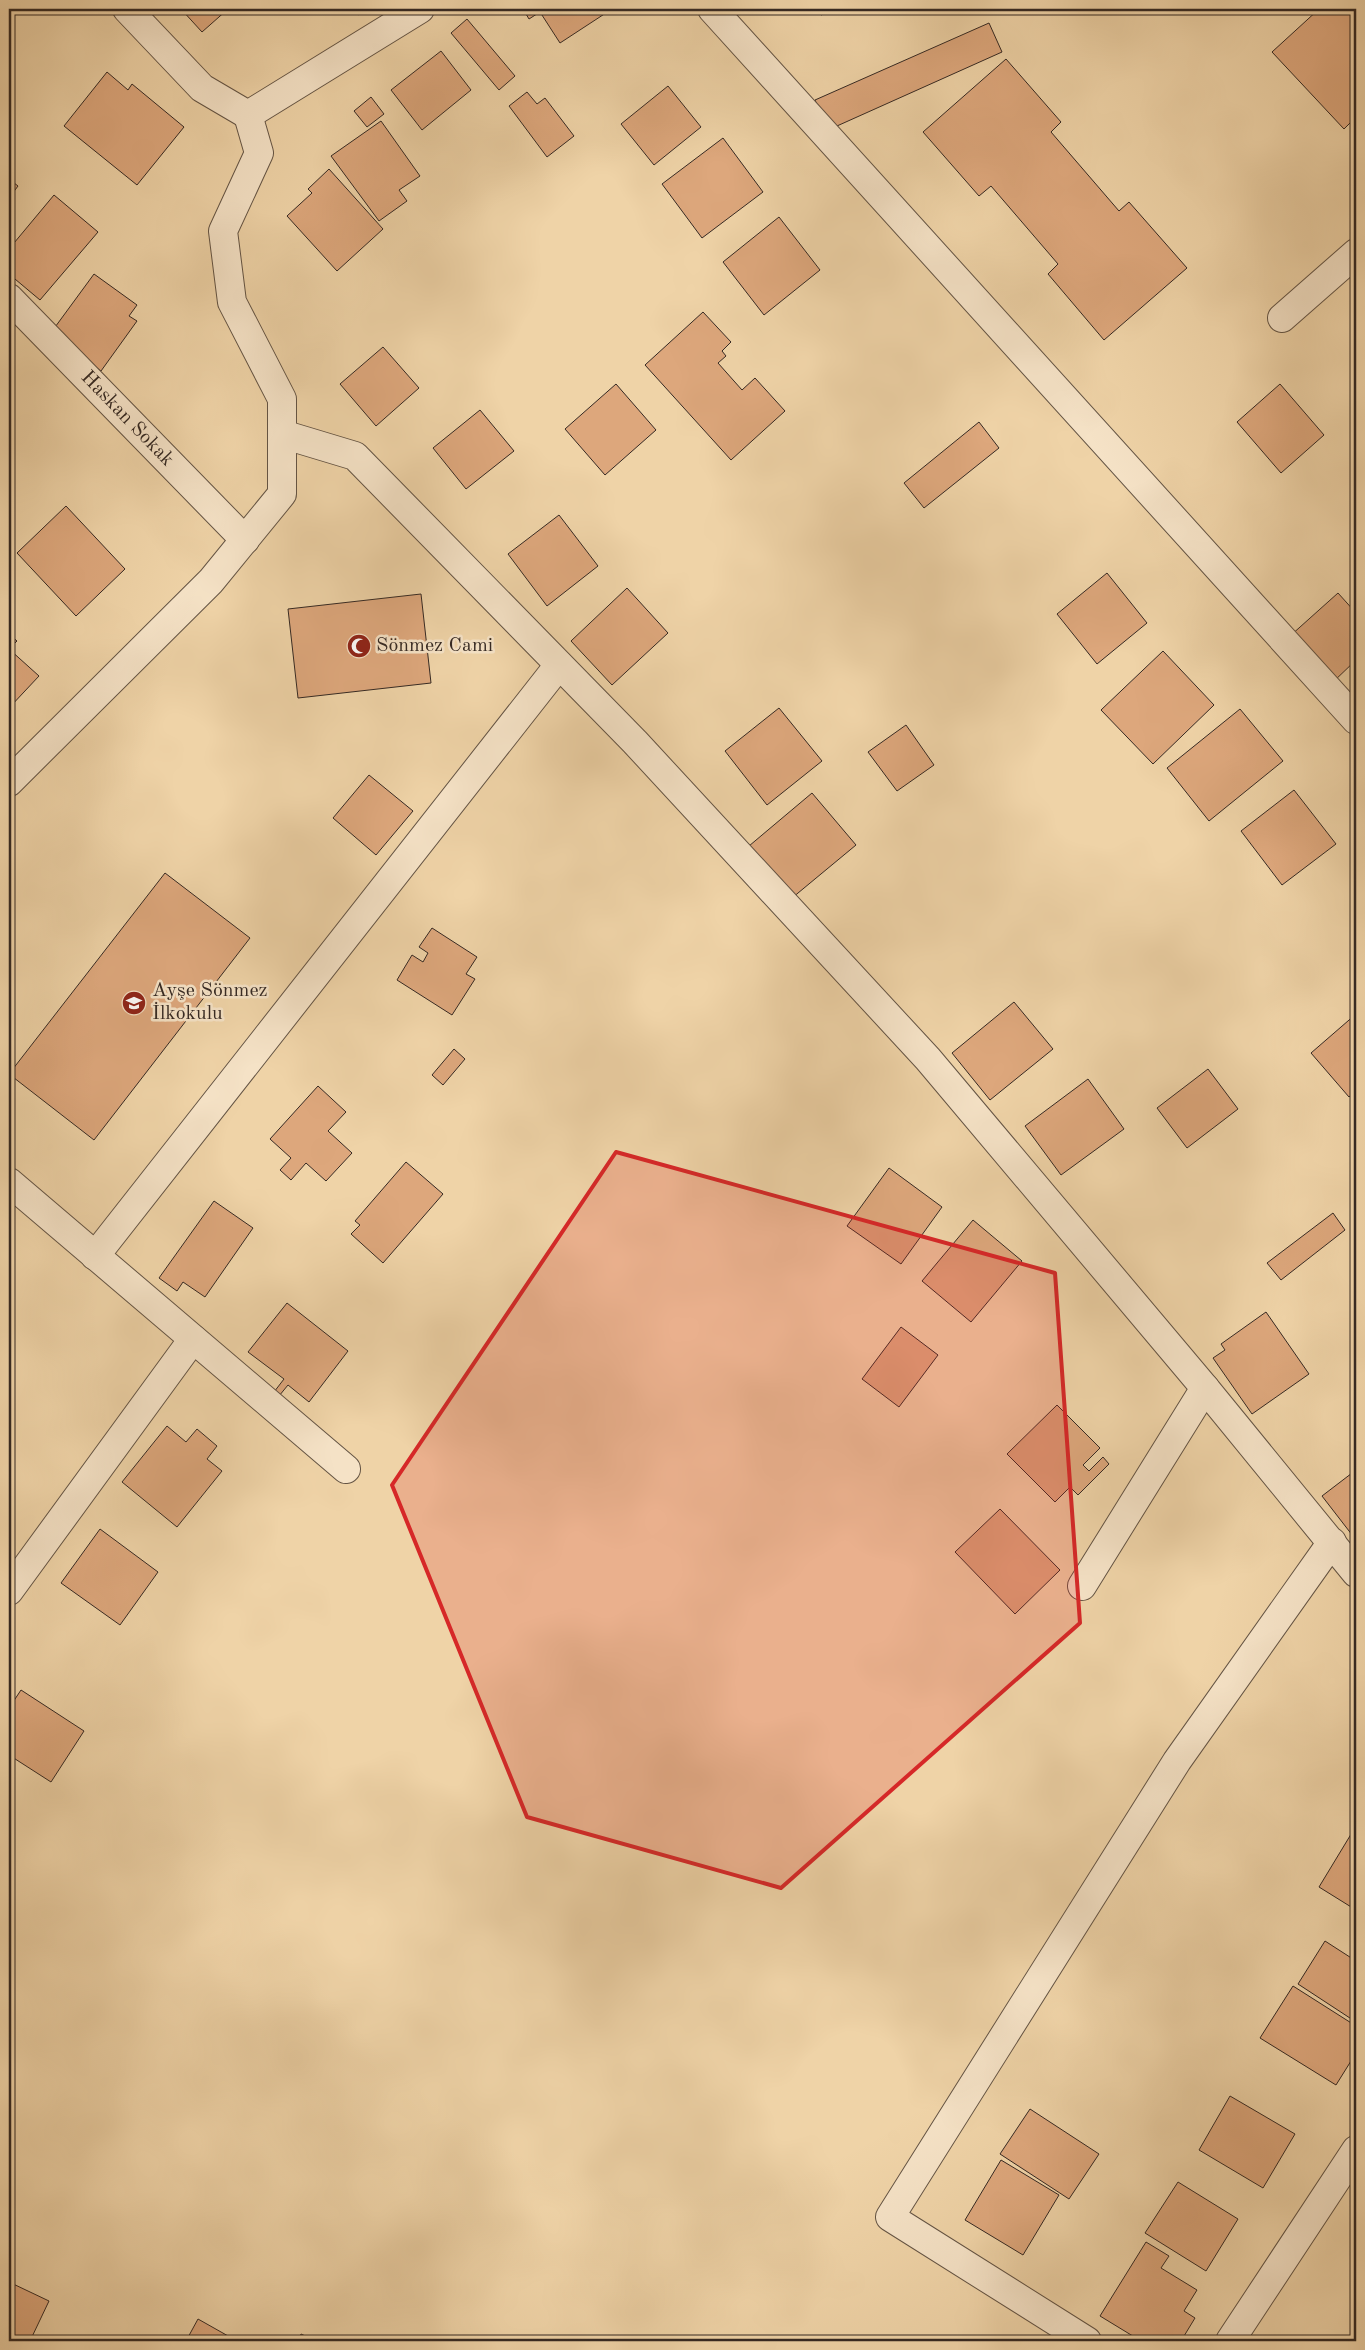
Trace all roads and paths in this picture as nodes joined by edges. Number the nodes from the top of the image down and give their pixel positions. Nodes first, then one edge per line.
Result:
1 (127, 9) edge
2 (420, 9) edge
3 (712, 9) edge
4 (248, 115) junction
5 (1356, 254) edge
6 (9, 298) edge
7 (1282, 318) dead end
8 (282, 434) junction
9 (245, 540) junction
10 (559, 665) junction
11 (1356, 720) edge
12 (9, 781) edge
13 (9, 1182) edge
14 (95, 1256) junction
15 (193, 1339) junction
16 (1205, 1388) junction
17 (346, 1469) dead end
18 (1332, 1542) junction
19 (1356, 1572) edge
20 (10, 1585) edge
21 (1082, 1586) dead end
22 (1356, 2150) edge
23 (1087, 2341) edge
24 (1230, 2341) edge

1 - 4 street
2 - 4 street
3 - 11 street
4 - 8 street
5 - 7 street
6 - 9 street, Haskan Sokak
8 - 9 street
8 - 10 street
9 - 12 street
10 - 14 street
10 - 16 street
13 - 14 street
14 - 15 street
15 - 17 street
15 - 20 street
16 - 18 street
16 - 21 street
18 - 19 street
18 - 23 street
22 - 24 street

